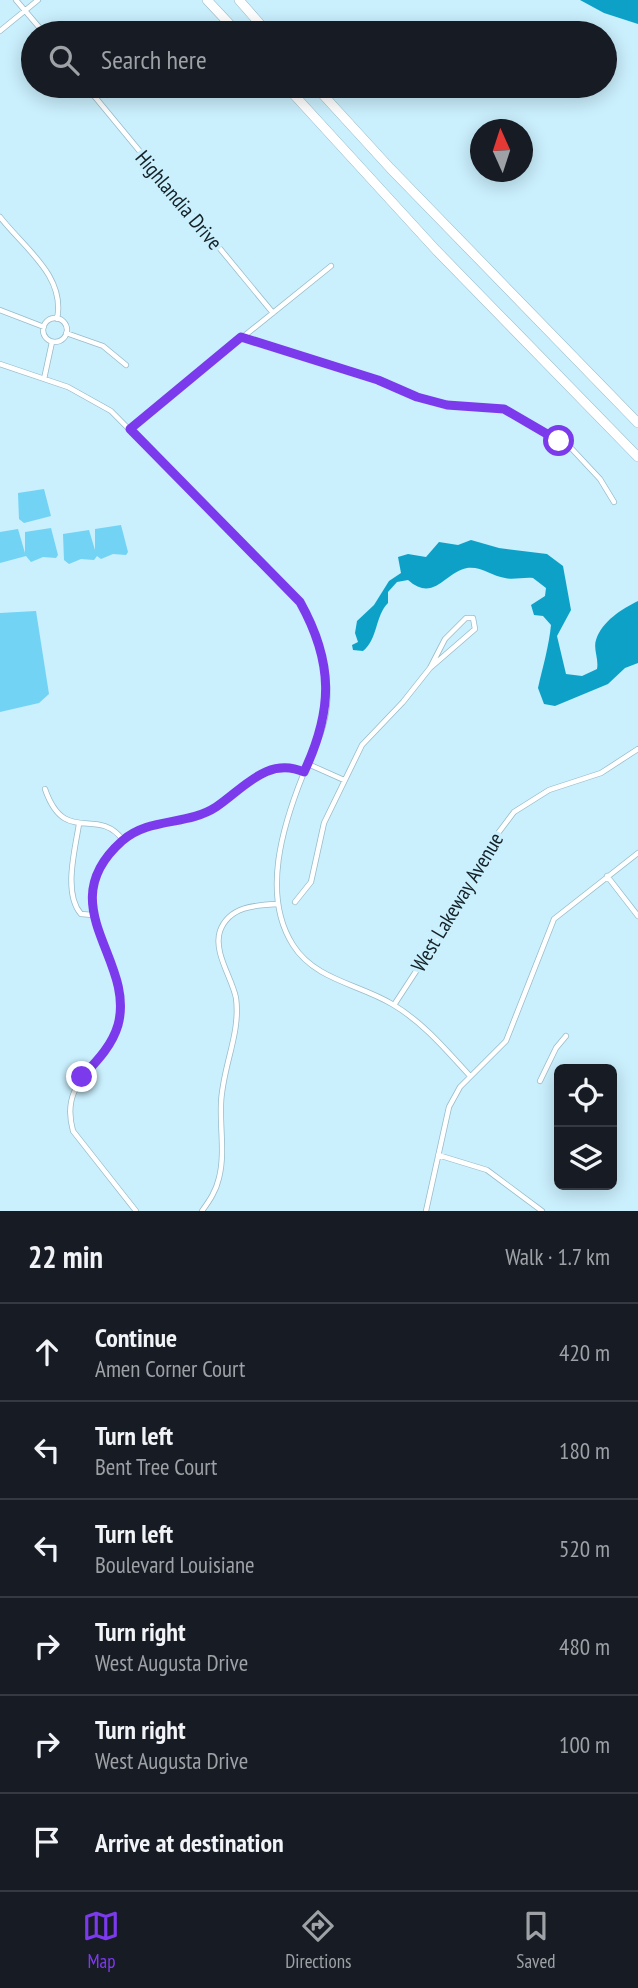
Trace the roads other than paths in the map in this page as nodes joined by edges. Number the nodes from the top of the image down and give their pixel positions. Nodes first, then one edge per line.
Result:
1 (16, 0) edge
2 (38, 0) edge
3 (207, 0) edge
4 (239, 0) edge
5 (25, 10) junction
6 (34, 21) edge
7 (227, 21) edge
8 (257, 21) edge
9 (0, 31) edge
10 (96, 98) edge
11 (297, 98) edge
12 (326, 98) edge
13 (0, 217) edge
14 (331, 266) dead end
15 (0, 310) edge
16 (273, 313) junction
17 (57, 319) junction
18 (44, 327) junction
19 (66, 332) junction
20 (241, 337) junction
21 (52, 342) junction
22 (0, 364) edge
23 (126, 365) dead end
24 (44, 379) junction
25 (638, 423) edge
26 (130, 429) junction
27 (638, 457) edge
28 (614, 502) dead end
29 (430, 668) junction
30 (638, 749) edge
31 (308, 764) junction
32 (304, 772) junction
33 (344, 780) junction
34 (45, 789) dead end
35 (79, 824) junction
36 (123, 840) junction
37 (638, 853) edge
38 (607, 876) junction
39 (295, 902) dead end
40 (278, 904) junction
41 (93, 915) junction
42 (638, 916) edge
43 (394, 1005) junction
44 (566, 1036) dead end
45 (470, 1076) junction
46 (540, 1081) dead end
47 (438, 1156) junction
48 (136, 1211) edge
49 (202, 1211) edge
50 (426, 1211) edge
51 (542, 1211) edge

1 - 5 street
2 - 5 street
3 - 7 highway
4 - 8 highway
5 - 6 street
5 - 9 street
10 - 16 street, Highlandia Drive
11 - 27 highway
12 - 25 highway
13 - 17 street
14 - 16 street
15 - 18 street
16 - 20 street
17 - 18 street
17 - 19 street
18 - 21 street
19 - 21 street
19 - 23 street
20 - 26 street
20 - 28 street
21 - 24 street
22 - 24 street
24 - 26 street
26 - 31 street
29 - 29 street
29 - 33 street
30 - 43 street, West Lakeway Avenue
31 - 32 street
31 - 33 street
32 - 36 street
32 - 40 street
33 - 39 street
34 - 35 street
35 - 36 street
35 - 41 street
36 - 41 street
37 - 38 street
38 - 42 street
38 - 45 street
40 - 43 street
40 - 49 street
41 - 48 street
43 - 45 street
44 - 46 street
45 - 47 street
47 - 50 street
47 - 51 street

